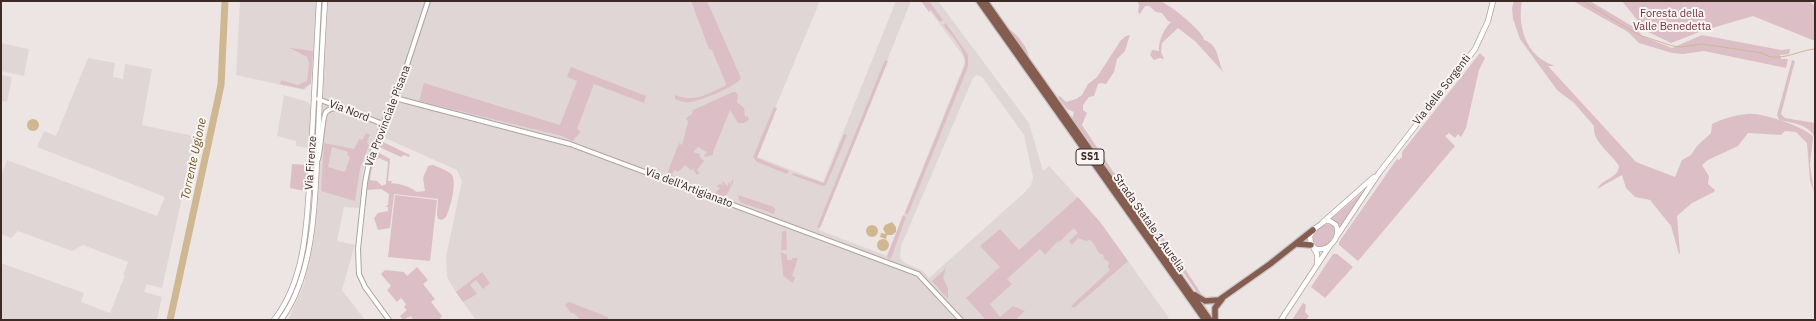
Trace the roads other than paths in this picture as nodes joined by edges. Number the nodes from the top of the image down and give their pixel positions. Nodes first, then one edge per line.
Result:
1 (319, 1) edge
2 (325, 1) edge
3 (428, 1) edge
4 (980, 1) edge
5 (985, 1) edge
6 (1493, 1) edge
7 (395, 98) junction
8 (318, 99) junction
9 (340, 108) junction
10 (383, 124) junction
11 (317, 163) junction
12 (1379, 173) junction
13 (1321, 223) junction
14 (1313, 230) junction
15 (1337, 236) junction
16 (1297, 244) junction
17 (1331, 244) junction
18 (1312, 246) junction
19 (1317, 266) junction
20 (1186, 287) junction
21 (1224, 297) junction
22 (275, 320) edge
23 (281, 320) edge
24 (389, 320) edge
25 (961, 320) edge
26 (1204, 320) edge
27 (1210, 320) edge
28 (1215, 320) edge
29 (1281, 320) edge

1 - 8 main road, Via Firenze
2 - 8 main road, Via Firenze
3 - 7 street, Via Provinciale Pisana
4 - 26 highway, Strada Statale 1 Aurelia / SS1
5 - 20 highway, Strada Statale 1 Aurelia / SS1
6 - 12 main road, Via delle Sorgenti
7 - 10 street, Via Provinciale Pisana
7 - 25 street, Via dell'Artigianato
8 - 9 street, Via Nord
8 - 11 main road, Via Firenze
8 - 22 main road, Via Firenze
9 - 10 street, Via Nord
9 - 11 street, Via Firenze
10 - 24 street, Via Provinciale Pisana
11 - 23 main road, Via Firenze
12 - 13 main road, Via delle Sorgenti
12 - 15 main road, Via delle Sorgenti
13 - 14 main road, Via delle Sorgenti
13 - 15 main road
14 - 16 highway
14 - 18 main road
15 - 17 main road, Via delle Sorgenti
16 - 18 highway
16 - 21 highway
17 - 18 main road
17 - 19 main road, Via delle Sorgenti
18 - 19 main road
19 - 29 main road, Via delle Sorgenti
20 - 21 highway
20 - 27 highway, Strada Statale 1 Aurelia / SS1
21 - 28 highway

